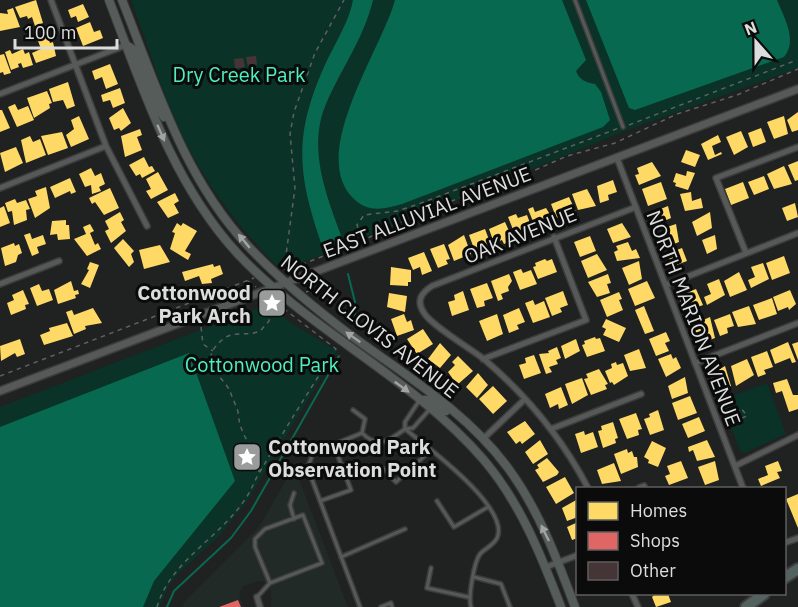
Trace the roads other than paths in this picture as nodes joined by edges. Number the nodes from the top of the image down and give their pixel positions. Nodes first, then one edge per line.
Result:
1 (51, 0) edge
2 (109, 0) edge
3 (122, 0) edge
4 (575, 0) edge
5 (126, 45) junction
6 (76, 63) junction
7 (798, 89) edge
8 (0, 94) edge
9 (623, 127) road end
10 (172, 128) junction
11 (106, 147) junction
12 (798, 147) edge
13 (617, 158) junction
14 (0, 188) edge
15 (636, 207) junction
16 (147, 226) dead end
17 (798, 233) edge
18 (554, 237) junction
19 (746, 253) junction
20 (59, 261) dead end
21 (285, 283) junction
22 (0, 284) edge
23 (666, 285) junction
24 (272, 288) junction
25 (798, 323) edge
26 (483, 359) junction
27 (695, 363) junction
28 (0, 391) edge
29 (641, 394) dead end
30 (525, 399) junction
31 (420, 400) junction
32 (431, 408) junction
33 (353, 410) dead end
34 (405, 429) junction
35 (551, 429) junction
36 (362, 433) junction
37 (798, 435) edge
38 (483, 439) junction
39 (431, 450) junction
40 (338, 456) dead end
41 (735, 466) junction
42 (384, 469) dead end
43 (587, 487) edge
44 (742, 487) edge
45 (294, 493) dead end
46 (320, 501) junction
47 (437, 501) dead end
48 (488, 507) junction
49 (294, 519) junction
50 (405, 529) dead end
51 (576, 556) edge
52 (341, 558) junction
53 (558, 562) junction
54 (546, 567) junction
55 (431, 568) dead end
56 (474, 577) junction
57 (270, 583) junction
58 (763, 595) edge
59 (256, 597) joint
60 (468, 597) junction
61 (260, 607) edge
62 (360, 607) edge
63 (381, 607) edge
64 (392, 607) edge
65 (471, 607) edge
66 (510, 607) edge
67 (561, 607) edge
68 (575, 607) edge
69 (746, 607) edge

1 - 6 street
2 - 5 main road, NORTH CLOVIS AVENUE
3 - 10 main road, NORTH CLOVIS AVENUE
4 - 9 lane
5 - 6 street
5 - 10 main road
5 -> 24 main road, NORTH CLOVIS AVENUE
6 - 8 street
6 - 11 street
7 - 13 street, EAST ALLUVIAL AVENUE
21 -> 10 main road, NORTH CLOVIS AVENUE
11 - 14 street
11 - 16 street
12 - 19 street
13 - 15 street, NORTH MARION AVENUE
13 - 21 street, EAST ALLUVIAL AVENUE
15 - 18 street, OAK AVENUE
15 - 23 street, NORTH MARION AVENUE
17 - 19 street
18 - 26 street
18 - 26 street, OAK AVENUE
19 - 23 street
20 - 22 street
21 - 24 street, EAST ALLUVIAL AVENUE
38 -> 21 main road, NORTH CLOVIS AVENUE
23 - 27 street, NORTH MARION AVENUE
24 - 28 street, EAST ALLUVIAL AVENUE
24 -> 31 main road, NORTH CLOVIS AVENUE
25 - 27 street
26 - 30 street
27 - 41 street, NORTH MARION AVENUE
29 - 35 street
30 - 35 street
30 - 38 street
31 - 32 main road, NORTH CLOVIS AVENUE
31 - 34 lane
31 - 38 main road
32 - 34 lane
32 - 54 main road, NORTH CLOVIS AVENUE
33 - 36 lane
34 - 36 lane
34 - 39 lane
35 - 43 street
36 - 46 lane
37 - 41 street
53 -> 38 main road, NORTH CLOVIS AVENUE
39 - 42 lane
39 - 48 lane
40 - 46 lane
41 - 44 street, NORTH MARION AVENUE
45 - 49 lane
46 - 52 lane
47 - 48 lane
48 - 56 lane
49 - 57 lane
49 - 57 lane
50 - 52 lane
51 - 53 street
52 - 62 lane
53 - 54 street
53 - 68 main road, NORTH CLOVIS AVENUE
54 - 67 main road, NORTH CLOVIS AVENUE
55 - 60 lane
56 - 60 lane
56 - 66 lane
57 - 59 lane
58 - 69 highway
59 - 61 street
60 - 65 lane
63 - 64 lane

